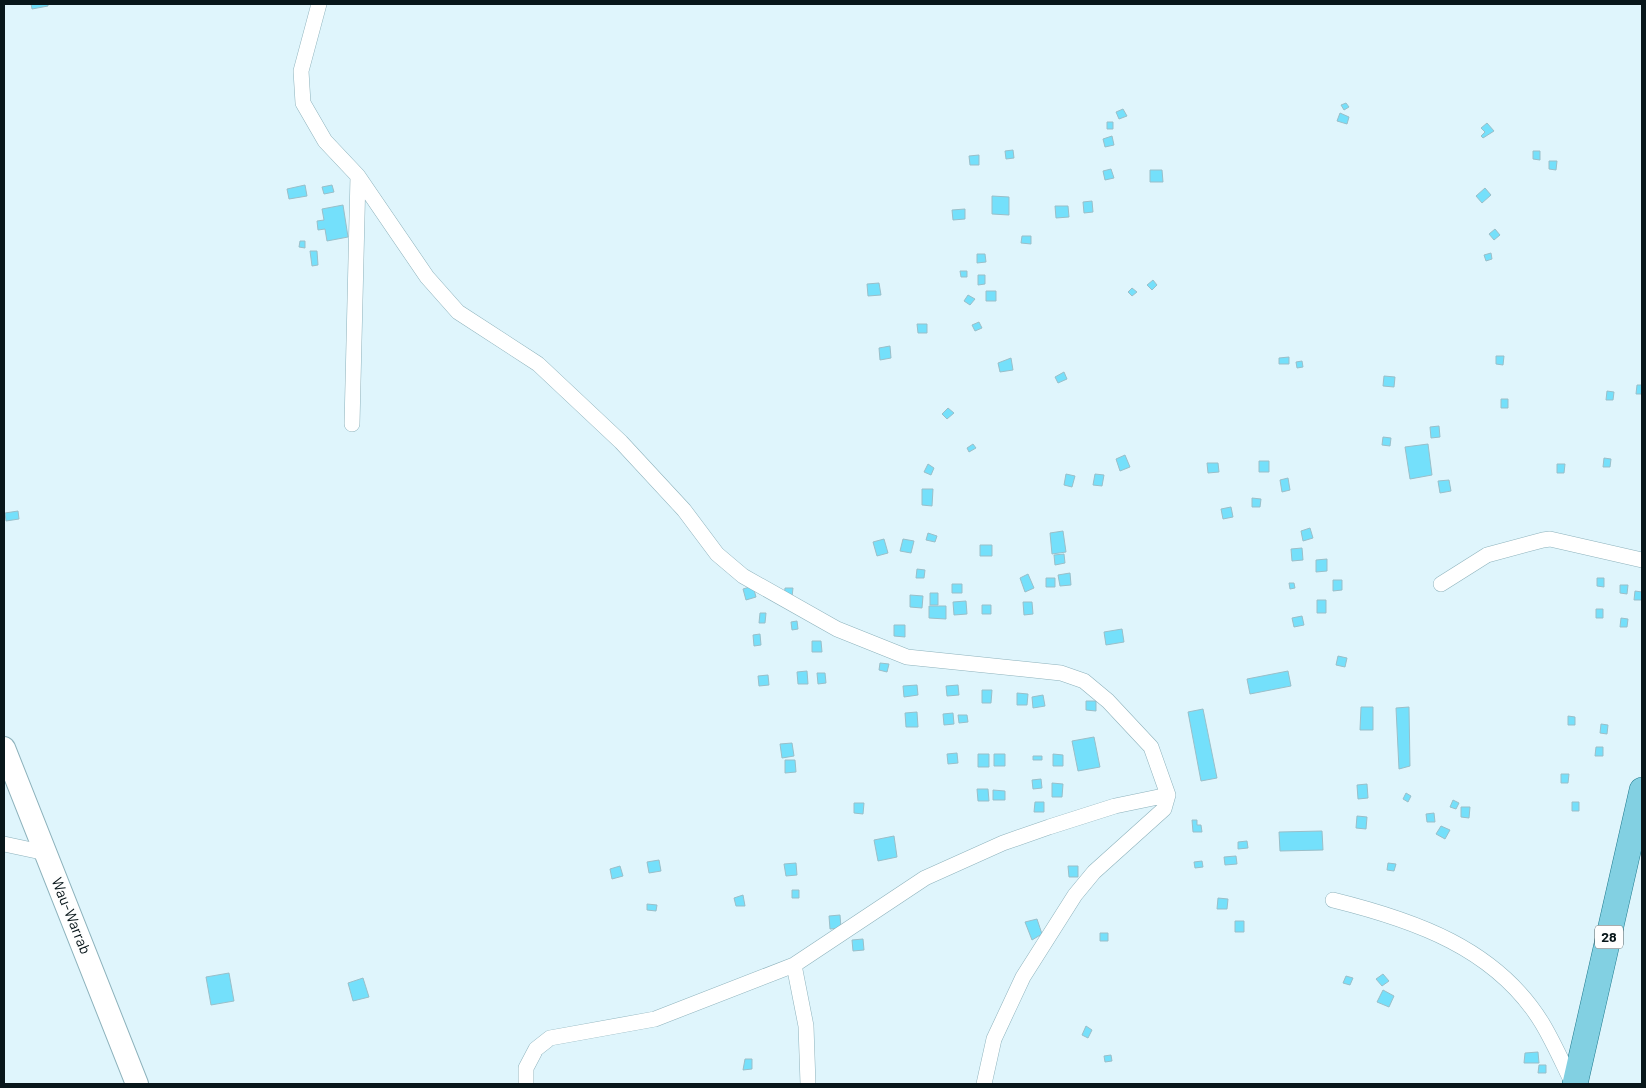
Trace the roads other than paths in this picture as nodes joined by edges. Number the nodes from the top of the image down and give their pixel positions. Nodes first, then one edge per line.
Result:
1 (318, 4) edge
2 (358, 176) junction
3 (352, 424) dead end
4 (1642, 560) edge
5 (1441, 584) dead end
6 (4, 748) edge
7 (1642, 790) edge
8 (1168, 795) junction
9 (1636, 841) edge
10 (4, 844) edge
11 (46, 853) junction
12 (1333, 900) dead end
13 (794, 965) junction
14 (137, 1084) edge
15 (526, 1084) edge
16 (808, 1084) edge
17 (984, 1084) edge
18 (1574, 1084) edge

1 - 2 street
2 - 3 street
2 - 8 street
4 - 5 street
6 - 11 main road, Wau-Warrab
7 - 9 main road, 28
8 - 13 street
8 - 17 street
9 - 18 main road, 28
10 - 11 street
11 - 14 main road, Wau-Warrab
12 - 18 street
13 - 15 street
13 - 16 street

